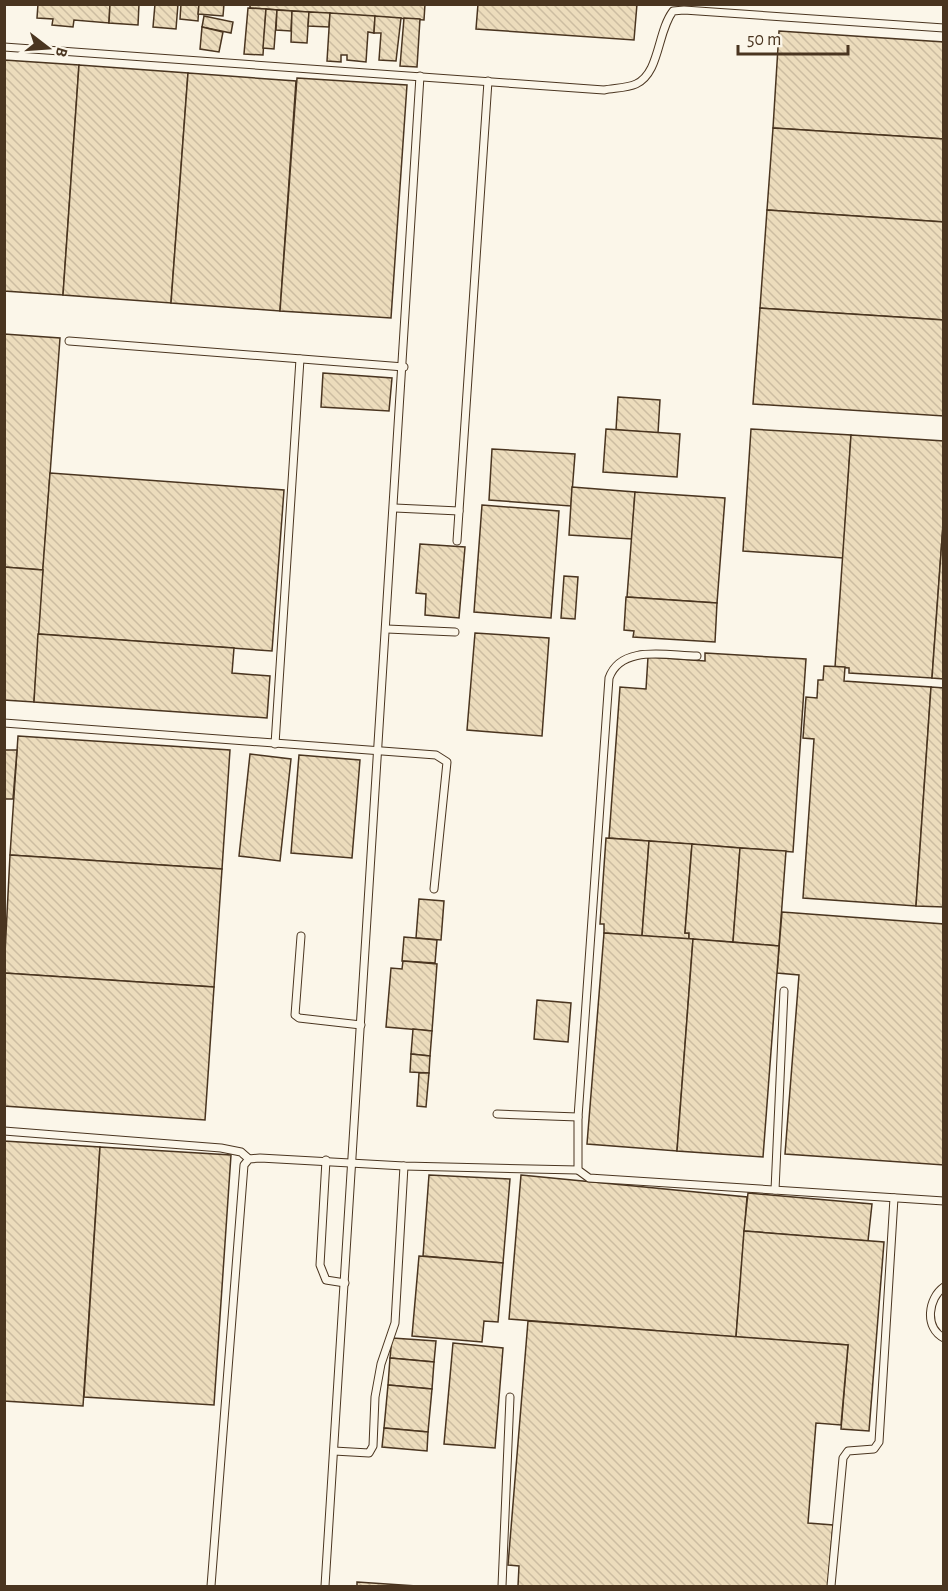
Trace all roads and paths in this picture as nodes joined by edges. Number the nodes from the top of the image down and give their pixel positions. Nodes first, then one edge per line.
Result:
1 (944, 28) edge
2 (4, 47) edge
3 (420, 76) junction
4 (488, 81) junction
5 (69, 341) dead end
6 (300, 359) junction
7 (404, 367) junction
8 (394, 508) junction
9 (459, 511) junction
10 (457, 541) dead end
11 (387, 629) junction
12 (455, 632) dead end
13 (697, 656) dead end
14 (4, 723) edge
15 (275, 744) junction
16 (379, 750) junction
17 (434, 890) dead end
18 (301, 936) dead end
19 (784, 991) dead end
20 (361, 1024) junction
21 (496, 1114) dead end
22 (578, 1117) junction
23 (4, 1131) edge
24 (249, 1159) junction
25 (326, 1160) junction
26 (352, 1161) junction
27 (404, 1166) junction
28 (578, 1170) junction
29 (775, 1190) junction
30 (894, 1198) junction
31 (944, 1202) edge
32 (345, 1283) junction
33 (944, 1287) edge
34 (944, 1338) edge
35 (510, 1397) dead end
36 (334, 1451) junction
37 (211, 1587) edge
38 (325, 1587) edge
39 (502, 1587) edge
40 (831, 1587) edge

1 - 4 lane
2 - 3 lane
3 - 4 lane
3 - 7 lane
4 - 9 lane
5 - 6 lane
6 - 7 lane
6 - 15 lane
7 - 8 lane
8 - 9 lane
8 - 11 lane
9 - 10 lane
11 - 12 lane
11 - 16 lane
13 - 22 lane
14 - 15 lane
15 - 16 lane
16 - 17 lane
16 - 20 lane
18 - 20 lane
19 - 29 lane
20 - 26 lane
21 - 22 lane
22 - 28 lane
23 - 24 lane
24 - 25 lane
24 - 37 lane
25 - 26 lane
25 - 32 lane
26 - 27 lane
26 - 32 lane
27 - 28 lane
27 - 36 lane
28 - 29 lane
29 - 30 lane
30 - 31 lane
30 - 40 lane
32 - 36 lane
33 - 34 lane
35 - 39 lane
36 - 38 lane

